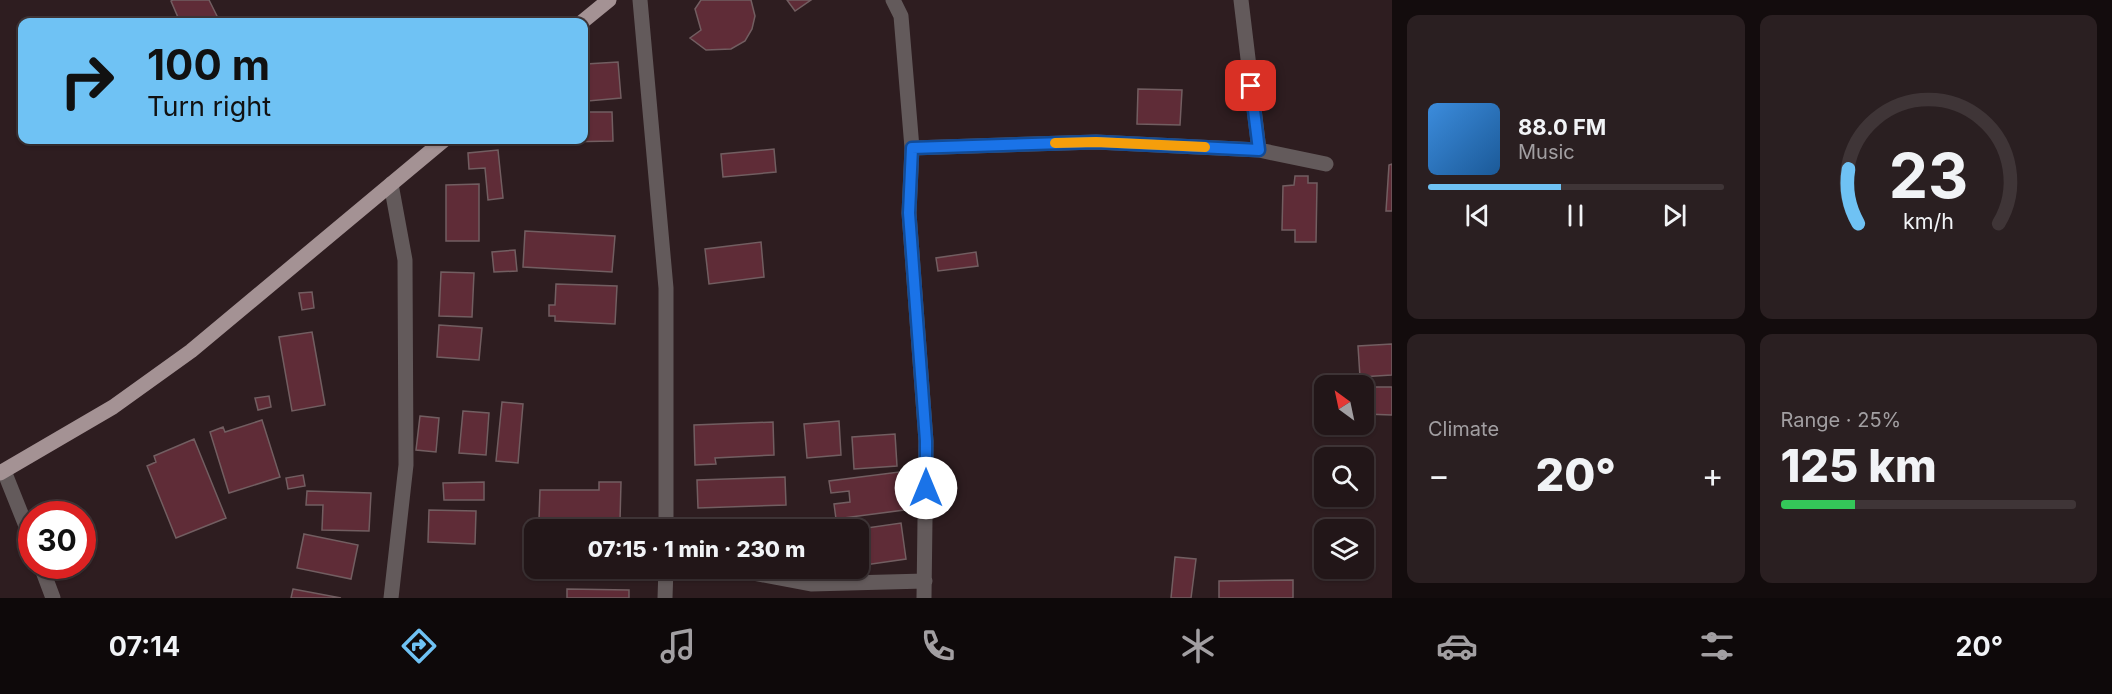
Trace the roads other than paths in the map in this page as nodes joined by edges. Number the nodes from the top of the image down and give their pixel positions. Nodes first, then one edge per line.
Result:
1 (609, 0) edge
2 (640, 0) edge
3 (893, 0) edge
4 (1241, 0) edge
5 (587, 18) edge
6 (439, 144) edge
7 (912, 148) junction
8 (1259, 150) junction
9 (1326, 164) dead end
10 (391, 184) junction
11 (2, 472) edge
12 (18, 509) edge
13 (666, 519) edge
14 (46, 579) edge
15 (666, 579) edge
16 (785, 579) edge
17 (925, 581) junction
18 (53, 598) edge
19 (391, 598) edge
20 (665, 598) edge
21 (924, 598) edge

1 - 5 main road
2 - 13 street
3 - 7 street
4 - 8 street
6 - 10 main road
7 - 8 street
7 - 17 street
8 - 9 street
10 - 11 main road
10 - 19 street
11 - 12 street
14 - 18 street
15 - 20 street
16 - 17 street
17 - 21 street

